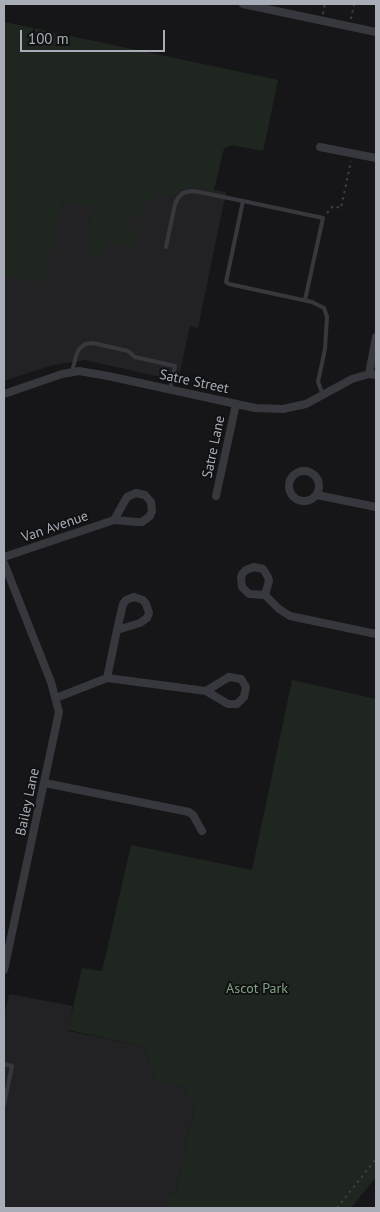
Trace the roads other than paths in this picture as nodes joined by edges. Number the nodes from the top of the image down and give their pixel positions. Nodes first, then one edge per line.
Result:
1 (243, 4) edge
2 (276, 7) edge
3 (376, 32) edge
4 (320, 147) dead end
5 (376, 158) edge
6 (242, 201) junction
7 (166, 247) dead end
8 (305, 300) junction
9 (376, 338) edge
10 (72, 372) junction
11 (372, 374) edge
12 (170, 389) junction
13 (4, 394) edge
14 (323, 395) junction
15 (236, 404) junction
16 (317, 494) junction
17 (216, 496) dead end
18 (376, 507) edge
19 (114, 520) junction
20 (4, 557) edge
21 (4, 563) edge
22 (265, 595) dead end
23 (117, 630) junction
24 (376, 634) edge
25 (107, 678) junction
26 (206, 691) junction
27 (56, 698) junction
28 (45, 783) junction
29 (202, 831) dead end
30 (4, 970) edge
31 (4, 1064) edge
32 (4, 1105) edge

1 - 2 street
2 - 3 street
4 - 5 street
6 - 7 lane
6 - 8 lane
6 - 8 lane
8 - 14 lane
9 - 11 street
10 - 12 street, Satre Street
10 - 12 lane
10 - 13 street, Satre Street
11 - 14 street, Satre Street
12 - 15 street, Satre Street
14 - 15 street, Satre Street
15 - 17 street, Satre Lane
16 - 16 street
16 - 18 street
19 - 19 street
19 - 20 street, Van Avenue
21 - 27 street, Bailey Lane
22 - 24 street
23 - 23 street
23 - 25 street
25 - 26 street
25 - 27 street
26 - 26 street
27 - 28 street, Bailey Lane
28 - 29 street
28 - 30 street, Bailey Lane
31 - 32 lane

